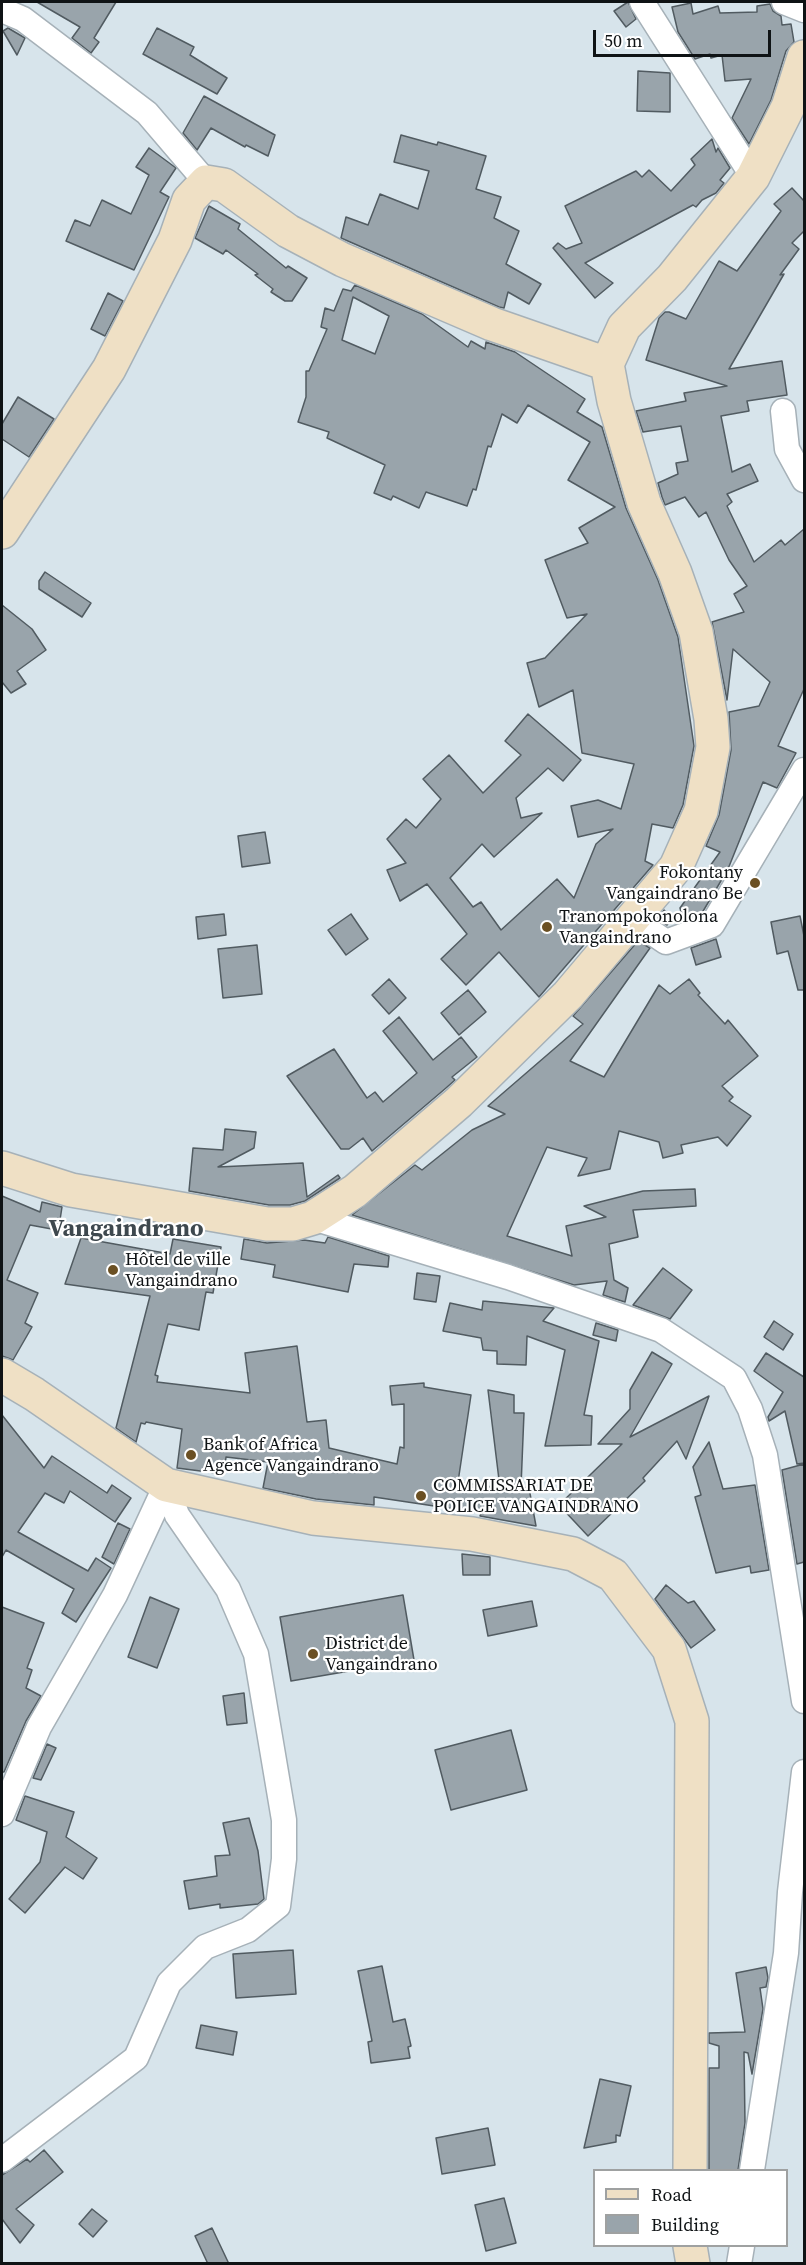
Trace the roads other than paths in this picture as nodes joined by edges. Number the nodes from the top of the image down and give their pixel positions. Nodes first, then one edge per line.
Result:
1 (642, 2) edge
2 (784, 2) edge
3 (2, 10) edge
4 (804, 10) edge
5 (804, 57) edge
6 (753, 177) junction
7 (206, 182) junction
8 (607, 364) junction
9 (783, 411) dead end
10 (804, 480) edge
11 (2, 532) edge
12 (804, 770) edge
13 (633, 919) junction
14 (2, 1168) edge
15 (313, 1218) junction
16 (2, 1375) edge
17 (166, 1485) junction
18 (804, 1701) edge
19 (804, 1772) edge
20 (2, 1814) edge
21 (2, 2160) edge
22 (690, 2169) edge
23 (752, 2169) edge
24 (690, 2247) edge
25 (742, 2247) edge
26 (693, 2264) edge
27 (739, 2264) edge

1 - 6 street
2 - 4 street
3 - 7 street
5 - 6 street
6 - 8 street
7 - 8 street
7 - 11 street
8 - 13 street
9 - 10 street
12 - 13 street
13 - 15 street
14 - 15 street
15 - 18 street
16 - 17 street
17 - 20 street
17 - 21 street
17 - 22 street
19 - 23 street
24 - 26 street
25 - 27 street

